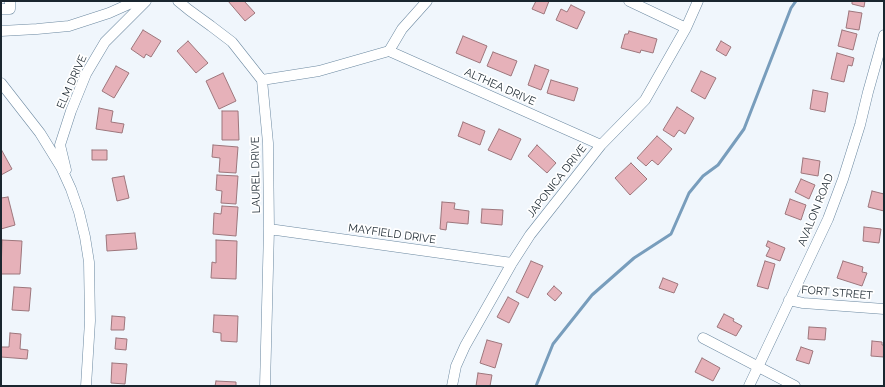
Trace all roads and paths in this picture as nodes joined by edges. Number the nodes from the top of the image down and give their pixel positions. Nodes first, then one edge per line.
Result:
1 (10, 1) edge
2 (136, 1) edge
3 (146, 1) edge
4 (178, 1) edge
5 (427, 1) edge
6 (629, 1) edge
7 (698, 1) edge
8 (1, 9) edge
9 (686, 28) junction
10 (1, 31) edge
11 (884, 35) edge
12 (389, 51) junction
13 (262, 80) junction
14 (1, 83) edge
15 (601, 145) junction
16 (71, 189) junction
17 (269, 229) junction
18 (512, 263) junction
19 (789, 300) junction
20 (884, 309) edge
21 (703, 338) dead end
22 (759, 367) junction
23 (86, 386) edge
24 (265, 386) edge
25 (452, 386) edge
26 (749, 386) edge
27 (795, 386) edge

1 - 8 street
2 - 10 street
3 - 16 street, ELM DRIVE
4 - 13 street
5 - 12 street
6 - 9 street
7 - 9 street, JAPONICA DRIVE
9 - 15 street, JAPONICA DRIVE
11 - 19 street, AVALON ROAD
12 - 13 street
12 - 15 street, ALTHEA DRIVE
13 - 17 street, LAUREL DRIVE
14 - 16 street, ELM DRIVE
15 - 18 street, JAPONICA DRIVE
16 - 23 street, ELM DRIVE
17 - 18 street, MAYFIELD DRIVE
17 - 24 street, LAUREL DRIVE
18 - 25 street, JAPONICA DRIVE
19 - 20 street, FORT STREET
19 - 22 street, AVALON ROAD
21 - 22 street
22 - 26 street, AVALON ROAD
22 - 27 street

